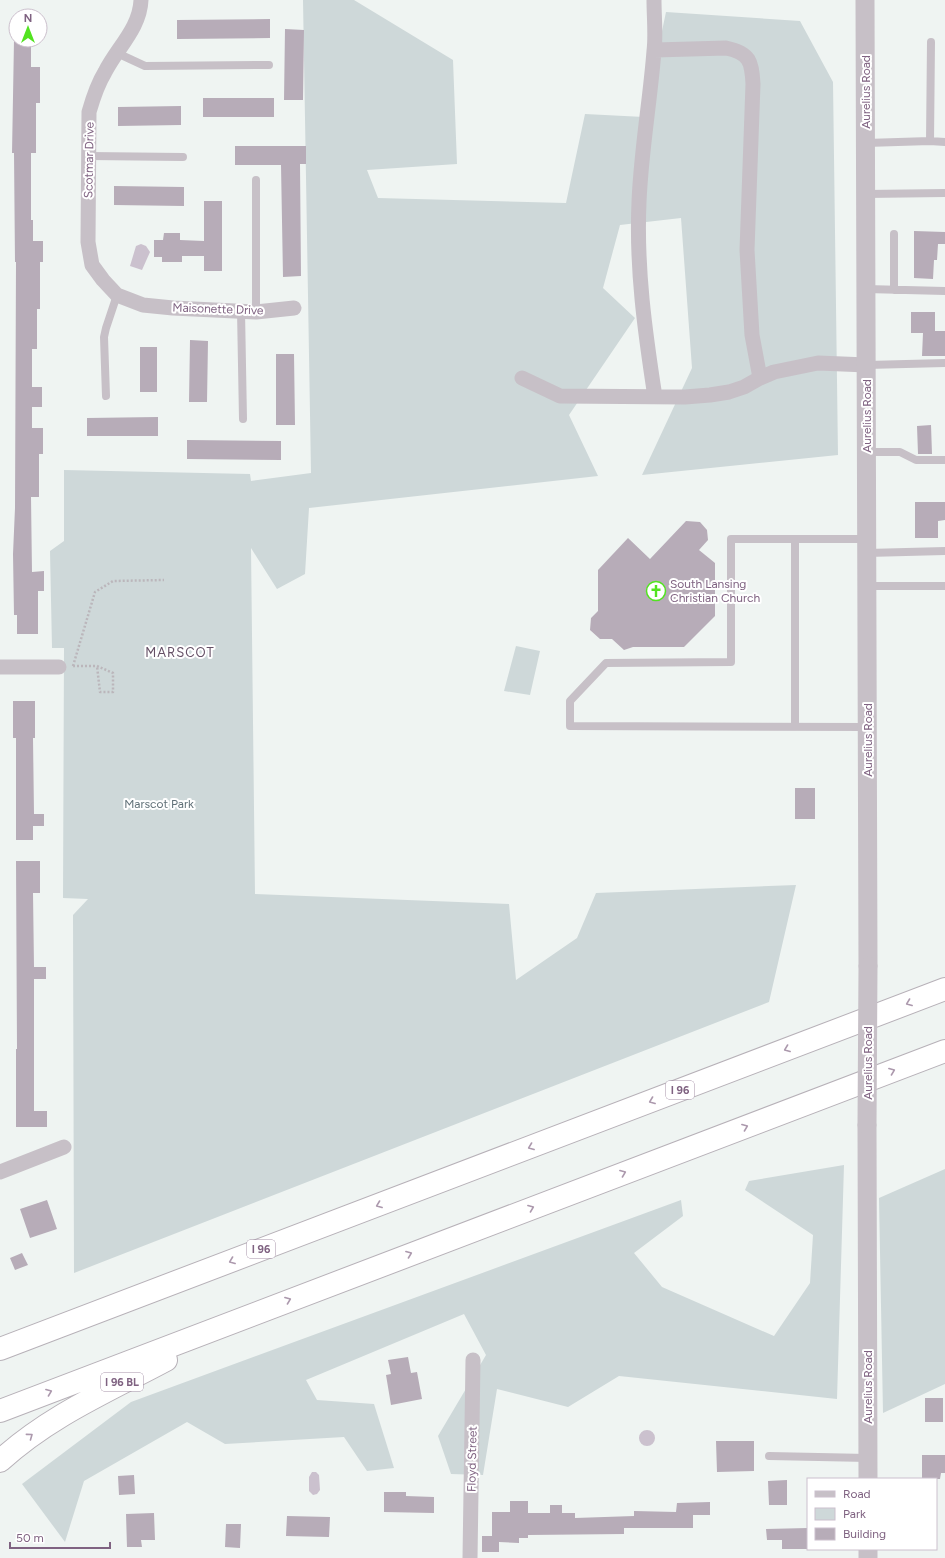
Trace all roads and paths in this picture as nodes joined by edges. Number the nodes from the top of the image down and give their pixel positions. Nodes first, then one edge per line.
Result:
1 (141, 0) edge
2 (654, 0) edge
3 (865, 0) edge
4 (931, 42) dead end
5 (655, 50) junction
6 (117, 53) junction
7 (269, 65) dead end
8 (930, 141) junction
9 (866, 142) junction
10 (945, 142) edge
11 (89, 156) junction
12 (183, 157) dead end
13 (256, 180) dead end
14 (945, 193) edge
15 (866, 194) junction
16 (894, 234) dead end
17 (866, 290) junction
18 (894, 290) junction
19 (945, 291) edge
20 (117, 295) junction
21 (143, 305) joint
22 (294, 308) dead end
23 (241, 311) junction
24 (256, 312) junction
25 (945, 363) edge
26 (866, 365) junction
27 (522, 378) dead end
28 (760, 378) junction
29 (106, 396) dead end
30 (656, 397) junction
31 (243, 419) dead end
32 (867, 452) junction
33 (945, 460) edge
34 (795, 539) junction
35 (867, 546) junction
36 (945, 551) edge
37 (164, 580) dead end
38 (867, 586) junction
39 (945, 586) edge
40 (66, 666) junction
41 (97, 666) junction
42 (0, 667) edge
43 (795, 726) junction
44 (868, 727) junction
45 (945, 989) edge
46 (945, 1051) edge
47 (64, 1147) dead end
48 (0, 1172) edge
49 (107, 1308) junction
50 (251, 1314) junction
51 (0, 1341) edge
52 (0, 1349) edge
53 (473, 1360) dead end
54 (0, 1411) edge
55 (769, 1456) dead end
56 (868, 1458) junction
57 (0, 1461) edge
58 (868, 1478) edge
59 (470, 1558) edge

1 - 6 street, Scotmar Drive
2 - 5 street
3 - 9 street, Aurelius Road
4 - 8 lane
5 - 28 street
5 - 30 street
6 - 7 lane
6 - 11 street, Scotmar Drive
8 - 9 lane
8 - 10 lane
9 - 15 street, Aurelius Road
11 - 12 lane
11 - 20 street, Scotmar Drive
13 - 24 lane
14 - 15 lane
15 - 17 street, Aurelius Road
16 - 18 lane
17 - 18 lane
17 - 26 street, Aurelius Road
18 - 19 lane
20 - 21 street, Scotmar Drive
20 - 29 lane
21 - 23 street, Maisonette Drive
22 - 24 street, Maisonette Drive
23 - 24 street, Maisonette Drive
23 - 31 lane
25 - 26 lane
26 - 28 street
26 - 32 street, Aurelius Road
27 - 30 street
28 - 30 street
32 - 33 lane
32 - 35 street, Aurelius Road
34 - 35 lane
34 - 43 lane
34 - 43 lane
35 - 36 lane
35 - 38 street, Aurelius Road
37 - 40 path
38 - 39 lane
38 - 44 street, Aurelius Road
40 - 41 path
40 - 42 street
41 - 41 path
43 - 44 lane
44 - 56 street, Aurelius Road, bridge
45 -> 49 highway, I 96
50 -> 46 highway
47 - 48 street
49 - 51 highway
49 - 52 highway, I 96
54 -> 50 highway
57 -> 50 highway, I 96 BL
53 - 59 street, Floyd Street
55 - 56 lane
56 - 58 street, Aurelius Road

